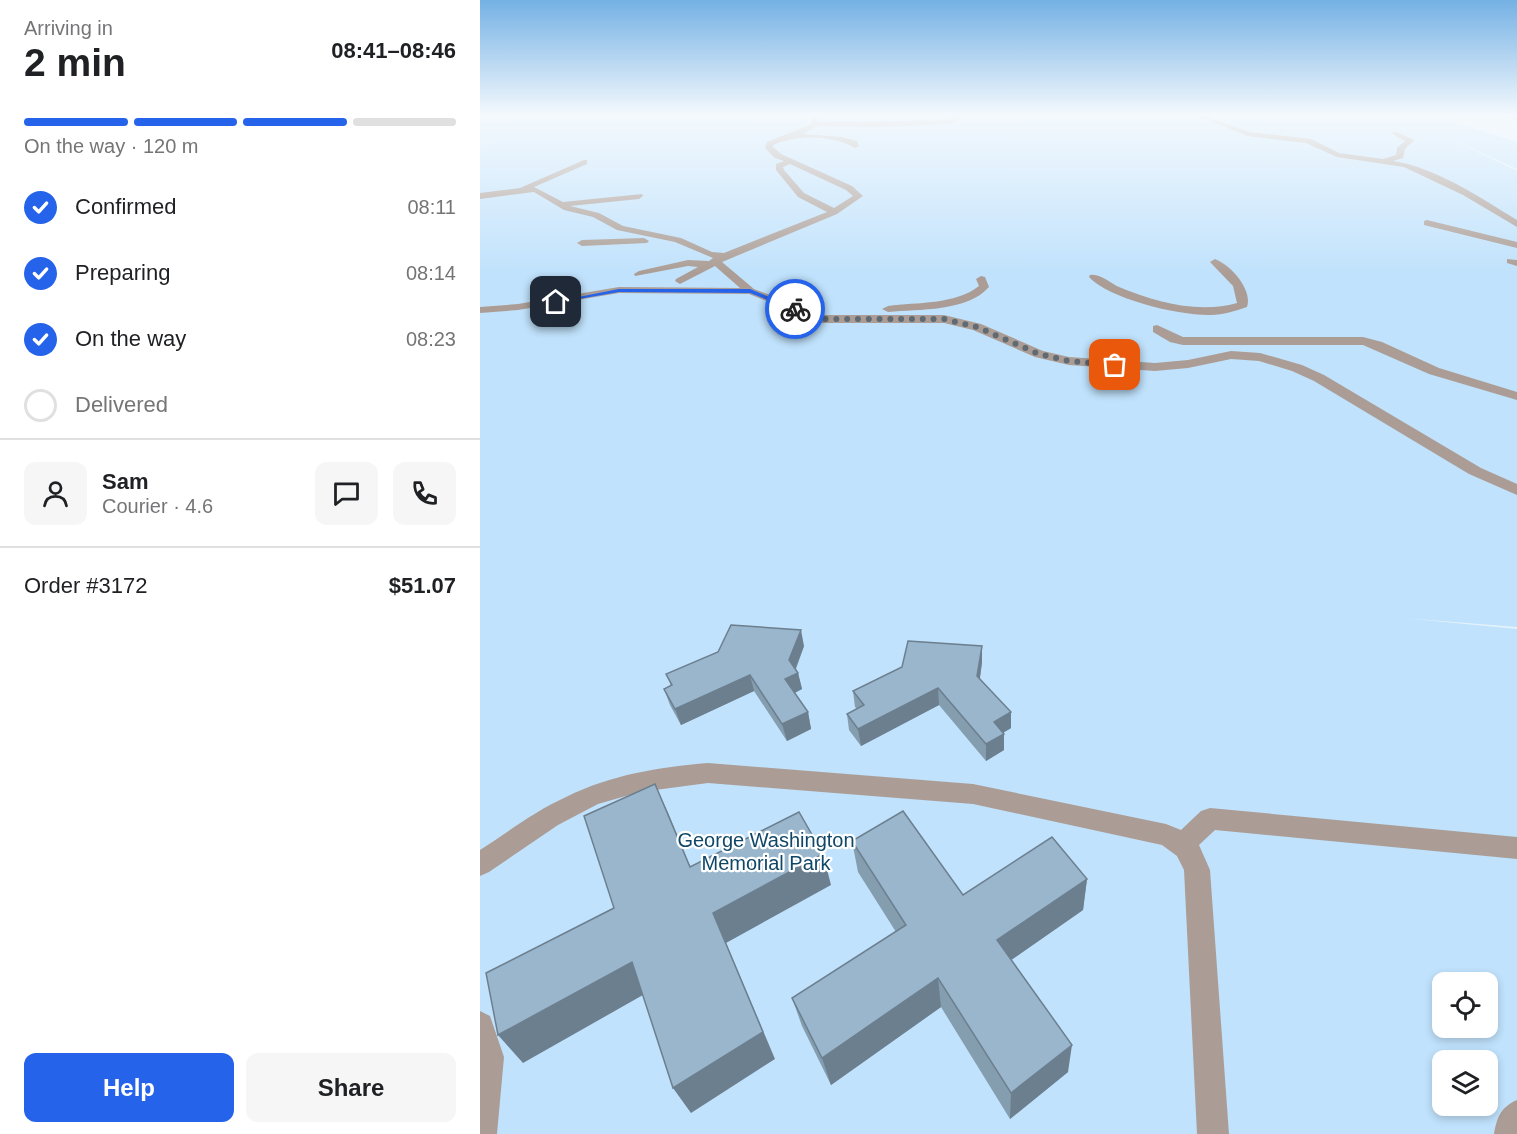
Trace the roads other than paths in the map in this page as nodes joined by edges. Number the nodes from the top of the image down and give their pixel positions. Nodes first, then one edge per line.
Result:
1 (570, 169) edge
2 (780, 169) edge
3 (804, 169) edge
4 (1415, 169) edge
5 (1434, 169) edge
6 (518, 190) junction
7 (1481, 190) dead end
8 (480, 196) edge
9 (639, 196) dead end
10 (609, 200) junction
11 (561, 205) junction
12 (834, 212) junction
13 (596, 215) junction
14 (1427, 224) dead end
15 (1517, 224) edge
16 (676, 239) junction
17 (582, 243) dead end
18 (1517, 245) edge
19 (717, 260) junction
20 (1215, 262) dead end
21 (639, 274) dead end
22 (1094, 277) dead end
23 (981, 279) dead end
24 (680, 281) dead end
25 (750, 291) junction
26 (480, 310) edge
27 (821, 319) junction
28 (1209, 326) junction
29 (1157, 330) dead end
30 (1216, 358) junction
31 (1517, 396) edge
32 (1517, 490) edge
33 (1184, 843) junction
34 (1517, 849) edge
35 (480, 864) edge
36 (480, 1026) edge
37 (1517, 1116) edge
38 (481, 1134) edge
39 (1213, 1134) edge
40 (1510, 1134) edge

1 - 6 lane
2 - 12 lane
3 - 12 lane
4 - 15 lane
5 - 7 lane
6 - 8 lane
6 - 11 lane
9 - 10 lane
10 - 11 lane
10 - 13 lane
11 - 13 lane
12 - 19 lane
13 - 16 lane
14 - 18 lane
16 - 17 lane
16 - 19 lane
19 - 21 lane
19 - 24 lane
19 - 25 lane
20 - 28 lane
22 - 28 lane
23 - 27 lane
25 - 26 lane
25 - 27 lane
27 - 30 lane
28 - 29 lane
28 - 30 lane
28 - 31 lane
30 - 32 lane
33 - 34 lane
33 - 35 lane
33 - 39 lane
36 - 38 lane
37 - 40 lane

